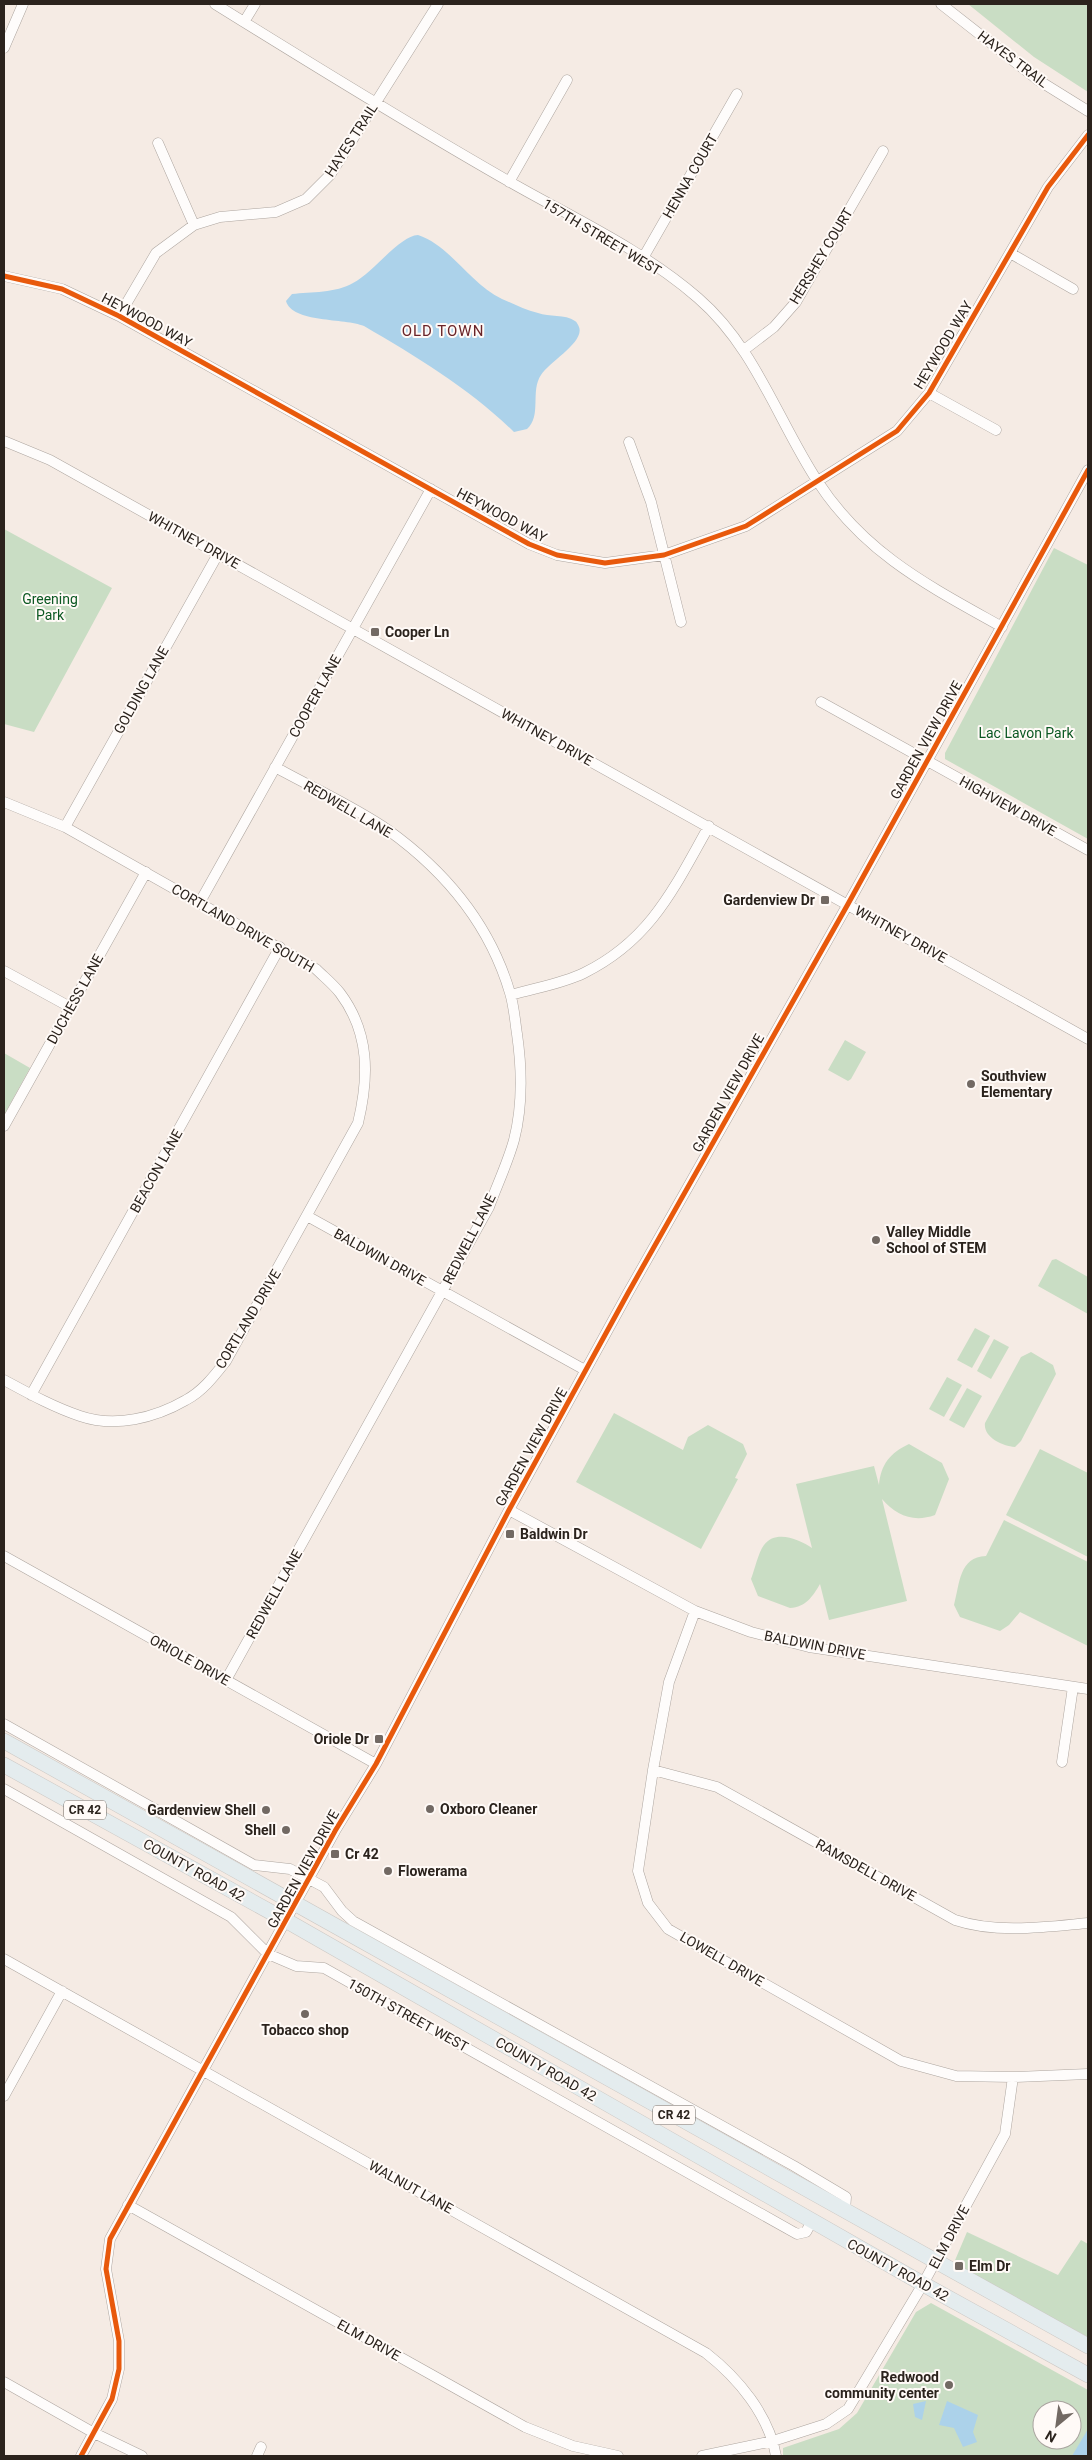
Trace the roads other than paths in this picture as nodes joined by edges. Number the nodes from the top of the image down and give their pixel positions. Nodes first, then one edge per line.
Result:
1 (23, 4) edge
2 (215, 4) edge
3 (256, 4) edge
4 (438, 4) edge
5 (941, 4) edge
6 (244, 22) junction
7 (4, 48) edge
8 (567, 80) dead end
9 (737, 94) dead end
10 (375, 104) junction
11 (1088, 111) edge
12 (1088, 135) edge
13 (158, 143) dead end
14 (883, 151) dead end
15 (509, 182) junction
16 (194, 225) junction
17 (1010, 253) junction
18 (643, 258) junction
19 (4, 276) edge
20 (1074, 289) dead end
21 (119, 316) junction
22 (744, 350) junction
23 (930, 393) junction
24 (996, 430) dead end
25 (4, 441) edge
26 (629, 442) dead end
27 (1088, 470) edge
28 (818, 483) junction
29 (430, 489) junction
30 (218, 554) junction
31 (664, 555) junction
32 (681, 622) dead end
33 (1002, 626) junction
34 (353, 629) junction
35 (821, 702) dead end
36 (928, 761) junction
37 (275, 768) junction
38 (4, 802) edge
39 (709, 826) junction
40 (65, 827) junction
41 (1088, 850) edge
42 (146, 872) junction
43 (200, 902) junction
44 (848, 904) junction
45 (280, 947) junction
46 (4, 970) edge
47 (511, 995) junction
48 (70, 1007) junction
49 (1088, 1039) edge
50 (4, 1126) edge
51 (307, 1216) junction
52 (442, 1292) junction
53 (586, 1370) junction
54 (4, 1380) edge
55 (31, 1395) junction
56 (509, 1510) junction
57 (4, 1556) edge
58 (695, 1611) junction
59 (226, 1680) junction
60 (1073, 1687) junction
61 (1088, 1689) edge
62 (4, 1724) edge
63 (4, 1741) edge
64 (1062, 1762) dead end
65 (376, 1764) junction
66 (4, 1765) edge
67 (653, 1770) junction
68 (4, 1789) edge
69 (309, 1880) junction
70 (297, 1903) junction
71 (287, 1921) junction
72 (1088, 1923) edge
73 (268, 1954) junction
74 (4, 1959) edge
75 (62, 1991) junction
76 (203, 2070) junction
77 (1088, 2074) edge
78 (1013, 2078) junction
79 (4, 2096) edge
80 (128, 2205) junction
81 (845, 2210) junction
82 (812, 2221) junction
83 (936, 2262) junction
84 (923, 2284) junction
85 (1088, 2346) edge
86 (1088, 2375) edge
87 (4, 2382) edge
88 (94, 2433) junction
89 (773, 2441) junction
90 (81, 2456) edge
91 (142, 2456) edge
92 (618, 2456) edge
93 (702, 2456) edge
94 (776, 2456) edge

1 - 7 street
2 - 6 street, 157TH STREET WEST
3 - 6 street
4 - 10 street, HAYES TRAIL
5 - 11 street, HAYES TRAIL
6 - 10 street, 157TH STREET WEST
8 - 15 street
9 - 18 street, HENNA COURT
10 - 15 street, 157TH STREET WEST
10 - 16 street, HAYES TRAIL
12 - 17 street, HEYWOOD WAY
13 - 16 street
14 - 22 street, HERSHEY COURT
15 - 18 street, 157TH STREET WEST
16 - 21 street, HAYES TRAIL
17 - 20 street
17 - 23 street, HEYWOOD WAY
18 - 22 street, 157TH STREET WEST
19 - 21 street, HEYWOOD WAY
21 - 29 street, HEYWOOD WAY
22 - 28 street, 157TH STREET WEST
23 - 24 street
23 - 28 street, HEYWOOD WAY
25 - 30 street, WHITNEY DRIVE
26 - 31 street
27 - 33 street, GARDEN VIEW DRIVE
28 - 31 street, HEYWOOD WAY
28 - 33 street, 157TH STREET WEST
29 - 31 street, HEYWOOD WAY
29 - 34 street, COOPER LANE
30 - 34 street, WHITNEY DRIVE
30 - 40 street, GOLDING LANE
31 - 32 street
33 - 36 street, GARDEN VIEW DRIVE
34 - 37 street, COOPER LANE
34 - 39 street, WHITNEY DRIVE
35 - 36 street, HIGHVIEW DRIVE
36 - 41 street, HIGHVIEW DRIVE
36 - 44 street, GARDEN VIEW DRIVE
37 - 43 street, COOPER LANE
37 - 47 street, REDWELL LANE
38 - 40 street, CORTLAND DRIVE SOUTH
39 - 44 street, WHITNEY DRIVE
39 - 47 street
40 - 42 street, CORTLAND DRIVE SOUTH
42 - 43 street, CORTLAND DRIVE SOUTH
42 - 48 street, DUCHESS LANE
43 - 45 street, CORTLAND DRIVE SOUTH
44 - 49 street, WHITNEY DRIVE
44 - 53 street, GARDEN VIEW DRIVE
45 - 51 street, CORTLAND DRIVE SOUTH
45 - 55 street, BEACON LANE
46 - 48 street
47 - 52 street, REDWELL LANE
48 - 50 street, DUCHESS LANE
51 - 52 street, BALDWIN DRIVE
51 - 55 street, CORTLAND DRIVE
52 - 53 street, BALDWIN DRIVE
52 - 59 street, REDWELL LANE
53 - 56 street, GARDEN VIEW DRIVE
54 - 55 street, CORTLAND DRIVE
56 - 58 street, BALDWIN DRIVE
56 - 65 street, GARDEN VIEW DRIVE
57 - 59 street, ORIOLE DRIVE
58 - 60 street, BALDWIN DRIVE
58 - 67 street, LOWELL DRIVE
59 - 65 street, ORIOLE DRIVE
60 - 61 street, BALDWIN DRIVE
60 - 64 street
62 - 69 street
63 - 70 highway, COUNTY ROAD 42 / CR 42
65 - 69 street, GARDEN VIEW DRIVE
66 - 71 highway, COUNTY ROAD 42 / CR 42
67 - 72 street, RAMSDELL DRIVE
67 - 78 street, LOWELL DRIVE
68 - 73 street, 150TH STREET WEST
69 - 70 street, GARDEN VIEW DRIVE
69 - 81 street
70 - 71 street, GARDEN VIEW DRIVE
70 - 81 highway, COUNTY ROAD 42 / CR 42
71 - 73 street, GARDEN VIEW DRIVE
71 - 82 highway, COUNTY ROAD 42 / CR 42
73 - 76 street, GARDEN VIEW DRIVE
73 - 82 street, 150TH STREET WEST
74 - 75 street, WALNUT LANE
75 - 76 street, WALNUT LANE
75 - 79 street
76 - 80 street, GARDEN VIEW DRIVE
76 - 89 street, WALNUT LANE
77 - 78 street, LOWELL DRIVE
78 - 83 street, ELM DRIVE
80 - 88 street, GARDEN VIEW DRIVE
80 - 92 street, ELM DRIVE
81 - 83 highway, COUNTY ROAD 42 / CR 42
82 - 84 highway, COUNTY ROAD 42 / CR 42
83 - 84 street, ELM DRIVE
83 - 85 highway, COUNTY ROAD 42 / CR 42
84 - 86 highway, COUNTY ROAD 42 / CR 42
84 - 89 street, ELM DRIVE
87 - 88 street
88 - 90 street, GARDEN VIEW DRIVE
88 - 91 street
89 - 93 street, ELM DRIVE
89 - 94 street, WALNUT LANE

